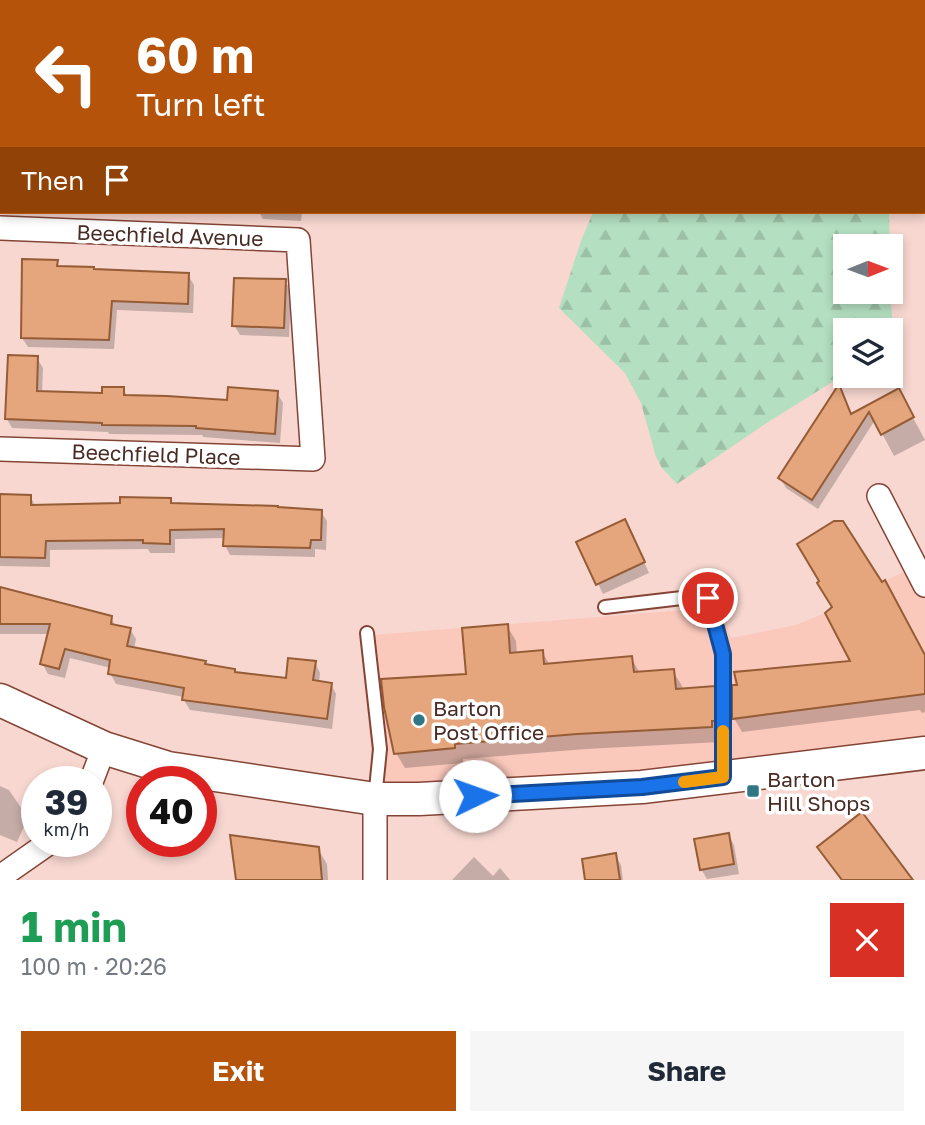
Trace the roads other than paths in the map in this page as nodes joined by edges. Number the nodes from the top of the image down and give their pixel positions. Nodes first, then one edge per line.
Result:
1 (0, 228) edge
2 (0, 449) edge
3 (313, 459) joint
4 (879, 496) dead end
5 (925, 585) edge
6 (605, 607) dead end
7 (367, 633) dead end
8 (0, 700) edge
9 (103, 748) junction
10 (925, 753) edge
11 (97, 766) edge
12 (723, 777) junction
13 (375, 799) junction
14 (37, 857) edge
15 (25, 871) edge
16 (0, 877) edge
17 (375, 880) edge

1 - 3 street, Beechfield Avenue
2 - 3 street, Beechfield Place
4 - 5 street
6 - 12 lane
7 - 13 lane
8 - 9 street
9 - 11 street
9 - 13 street
10 - 12 street
12 - 13 street
13 - 17 street
14 - 15 street
15 - 16 street

